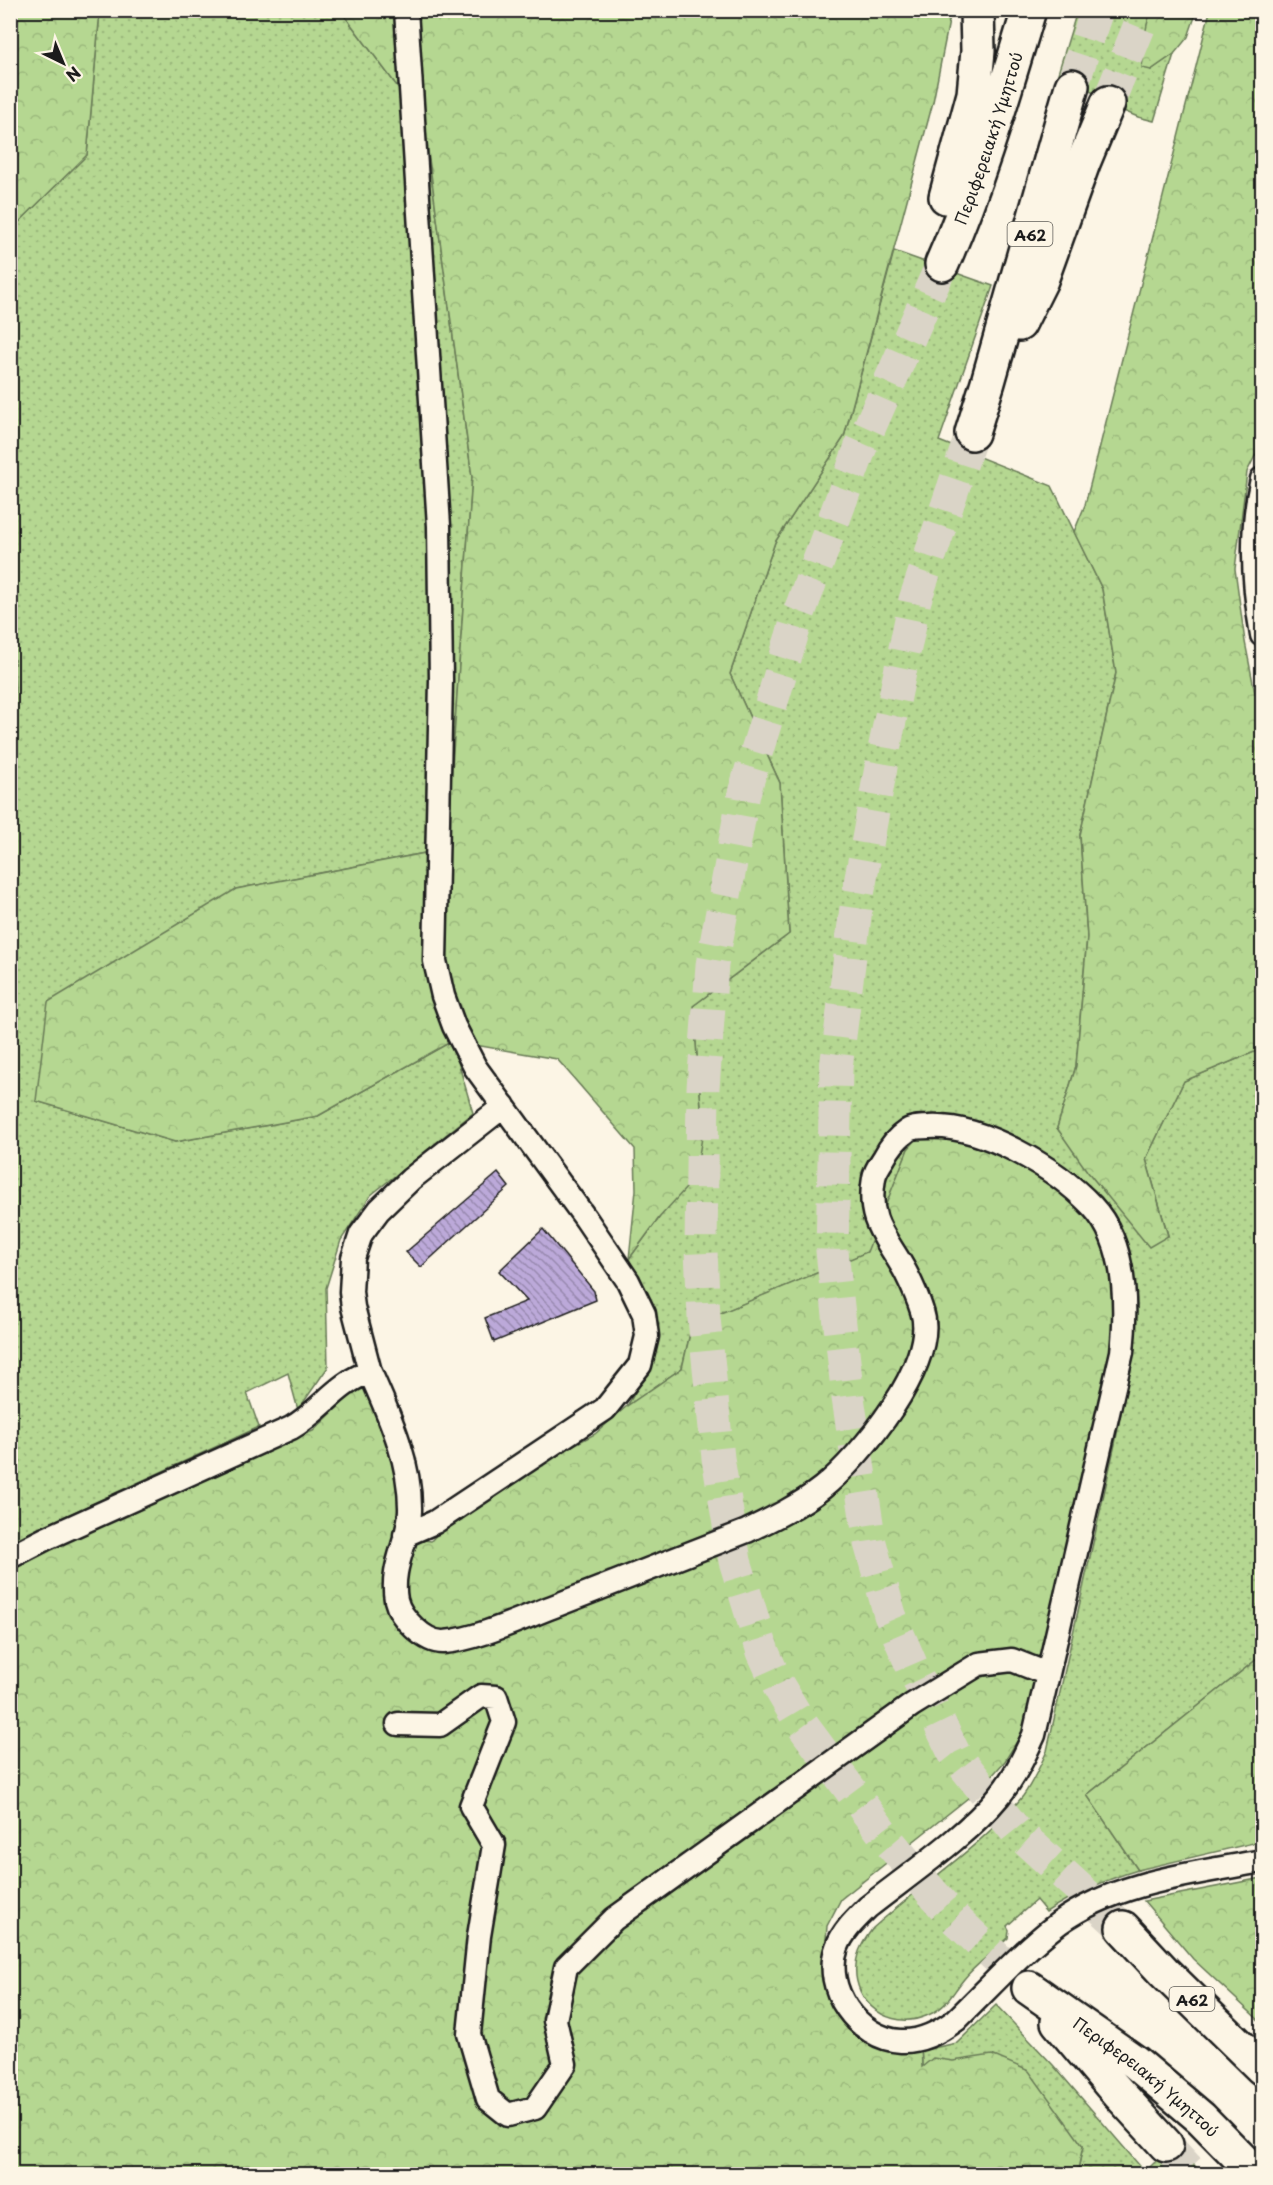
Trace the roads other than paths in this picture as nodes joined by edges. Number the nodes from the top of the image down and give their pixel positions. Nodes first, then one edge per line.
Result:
1 (406, 10) edge
2 (977, 10) edge
3 (1029, 10) edge
4 (1072, 87) tunnel mouth
5 (1108, 103) tunnel mouth
6 (988, 382) junction
7 (972, 433) tunnel mouth
8 (1263, 479) edge
9 (1263, 634) edge
10 (504, 1106) junction
11 (370, 1372) junction
12 (405, 1535) junction
13 (10, 1557) edge
14 (1048, 1674) junction
15 (398, 1724) dead end
16 (1263, 1861) edge
17 (1263, 2043) edge
18 (1263, 2068) edge
19 (1201, 2118) junction
20 (1166, 2145) tunnel mouth
21 (1263, 2157) edge
22 (1256, 2175) edge

1 - 10 street
2 - 3 highway, Περιφερειακή Υμηττού
4 - 6 highway, Α62
5 - 6 highway
6 - 7 highway, Α62
8 - 9 street
10 - 11 street
10 - 12 street
11 - 12 street
11 - 13 street
12 - 14 street
14 - 15 street
14 - 16 street
17 - 18 highway, Α62
19 - 20 highway, Περιφερειακή Υμηττού
19 - 21 highway
19 - 22 highway, Περιφερειακή Υμηττού

